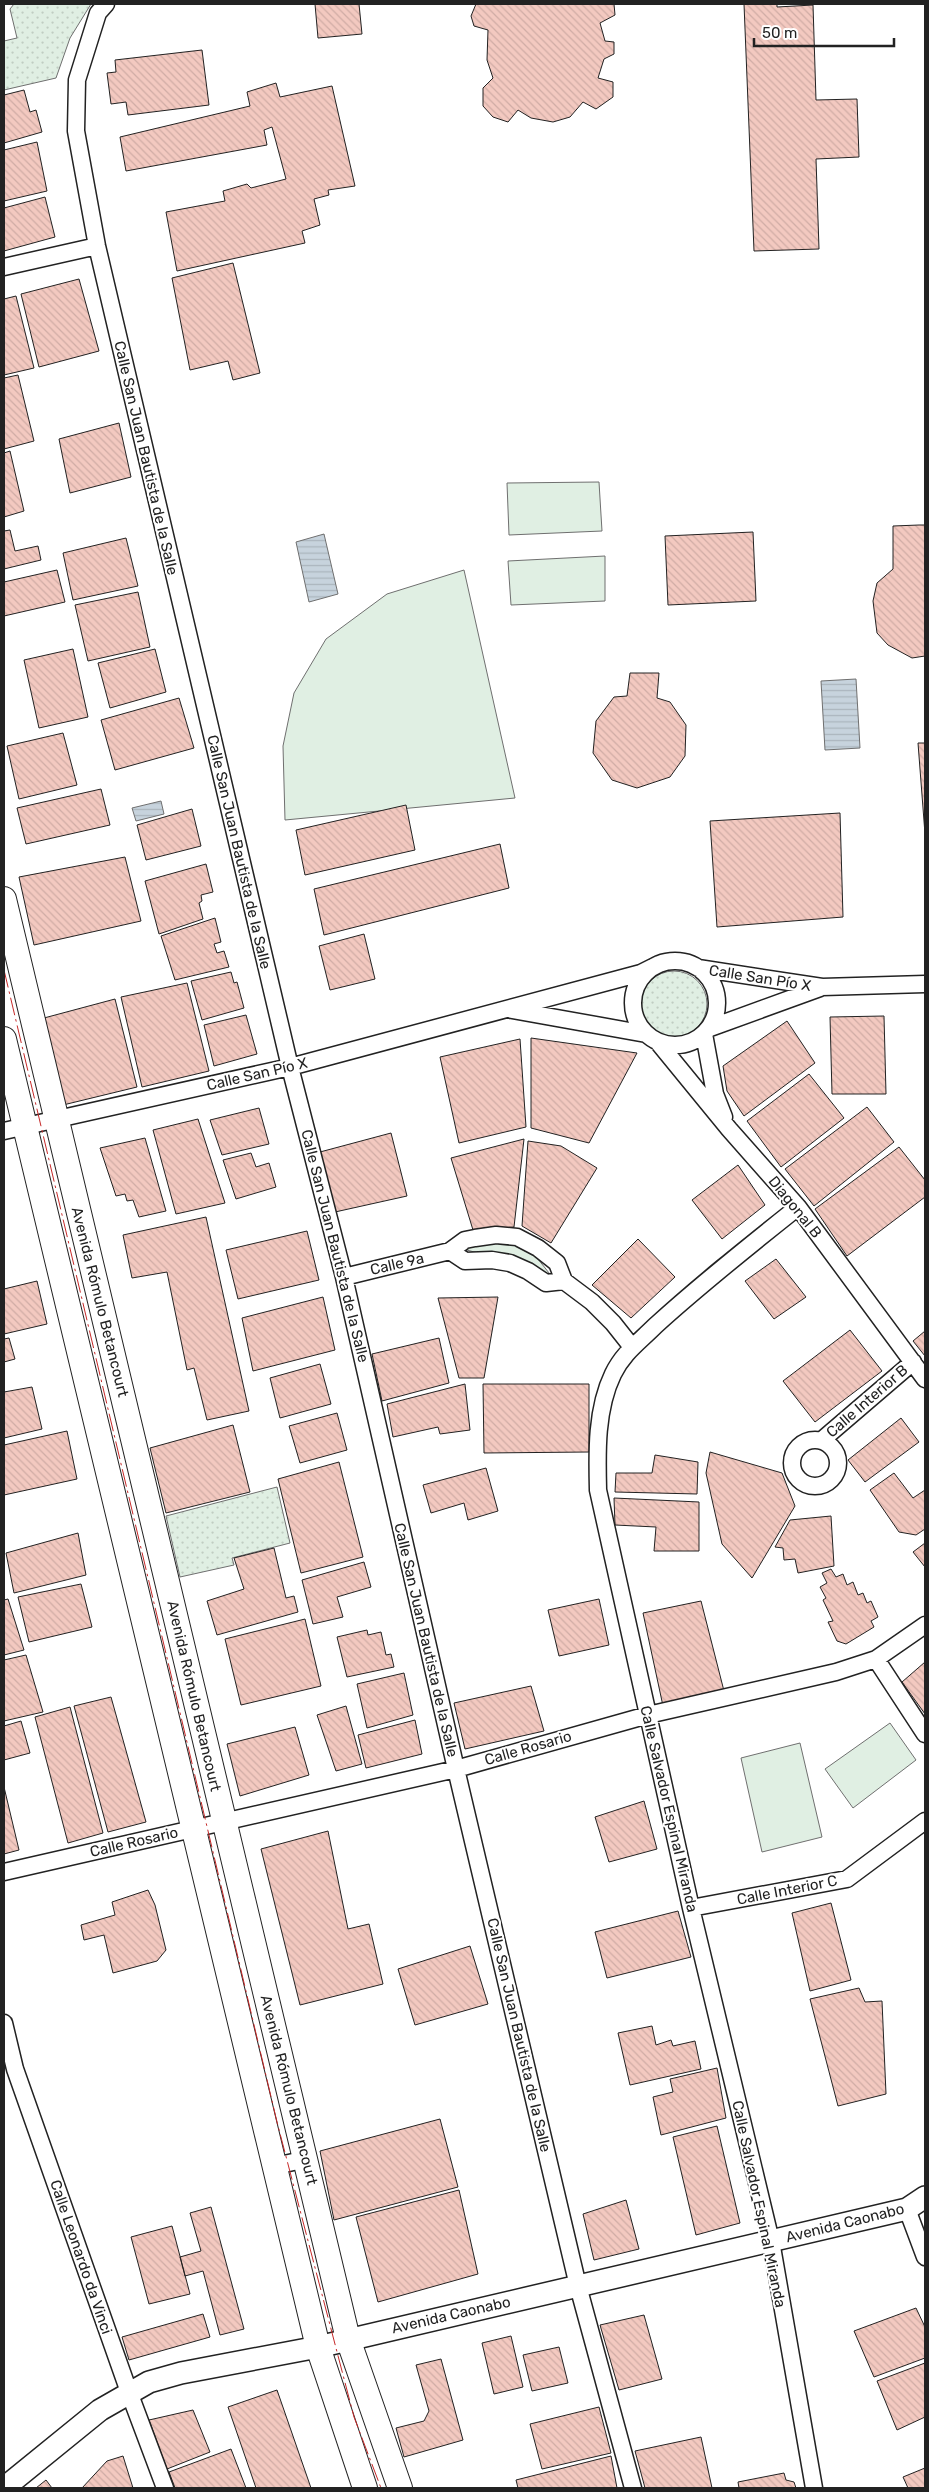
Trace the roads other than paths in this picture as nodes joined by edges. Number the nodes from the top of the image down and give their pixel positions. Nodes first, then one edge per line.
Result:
1 (106, 4) edge
2 (97, 246) junction
3 (4, 267) edge
4 (4, 899) edge
5 (659, 964) junction
6 (698, 968) junction
7 (925, 984) edge
8 (822, 987) junction
9 (508, 1009) junction
10 (707, 1031) junction
11 (651, 1038) junction
12 (4, 1039) edge
13 (290, 1067) junction
14 (56, 1118) junction
15 (14, 1128) edge
16 (728, 1129) junction
17 (798, 1207) junction
18 (450, 1251) junction
19 (344, 1277) junction
20 (564, 1282) junction
21 (632, 1347) junction
22 (913, 1362) junction
23 (925, 1379) edge
24 (822, 1440) dead end
25 (925, 1625) edge
26 (876, 1660) junction
27 (648, 1715) junction
28 (925, 1734) edge
29 (456, 1769) junction
30 (224, 1821) junction
31 (925, 1821) edge
32 (195, 1828) junction
33 (4, 1872) edge
34 (691, 1908) junction
35 (4, 2023) edge
36 (306, 2159) junction
37 (275, 2166) junction
38 (925, 2196) edge
39 (907, 2209) junction
40 (771, 2241) junction
41 (925, 2257) edge
42 (578, 2286) junction
43 (348, 2339) junction
44 (318, 2347) junction
45 (129, 2392) junction
46 (4, 2488) edge
47 (165, 2488) edge
48 (365, 2488) edge
49 (400, 2488) edge
50 (633, 2488) edge
51 (814, 2488) edge

1 - 2 street, Calle San Juan Bautista de la Salle
2 - 3 street
2 - 13 street, Calle San Juan Bautista de la Salle
4 - 14 main road, Avenida Rómulo Betancourt
5 - 6 street
5 - 9 street, Calle San Pío X
5 - 11 street
6 - 8 street, Calle San Pío X
6 - 10 street
7 - 8 street, Calle San Pío X
8 - 10 street, Calle San Pío X
9 - 11 street, Calle San Pío X
9 - 13 street, Calle San Pío X
10 - 11 street
10 - 16 street
11 - 16 street, Diagonal B
12 - 15 main road, Avenida Rómulo Betancourt
13 - 14 street, Calle San Pío X
13 - 19 street, Calle San Juan Bautista de la Salle
14 - 15 street, Calle San Pío X
14 - 30 main road, Avenida Rómulo Betancourt
15 - 32 main road, Avenida Rómulo Betancourt
16 - 17 street, Diagonal B
17 - 21 street, Calle Salvador Espinal Miranda
17 - 22 street, Diagonal B
18 - 19 street, Calle 9a
18 - 20 street, Calle 9a
18 - 20 street, Calle 9a
19 - 29 street, Calle San Juan Bautista de la Salle
20 - 21 street, Calle 9a
21 - 27 street, Calle Salvador Espinal Miranda
22 - 23 street, Diagonal B
22 - 24 street, Calle Interior B
25 - 26 street, Calle Rosario
26 - 27 street, Calle Rosario
26 - 28 street
27 - 29 street, Calle Rosario
27 - 34 street, Calle Salvador Espinal Miranda
29 - 30 street, Calle Rosario
29 - 42 street, Calle San Juan Bautista de la Salle
30 - 32 street, Calle Rosario
30 - 36 main road, Avenida Rómulo Betancourt
31 - 34 street, Calle Interior C
32 - 33 street, Calle Rosario
32 - 37 main road, Avenida Rómulo Betancourt
34 - 40 street, Calle Salvador Espinal Miranda
35 - 45 street, Calle Leonardo da Vinci
36 - 37 street
36 - 43 main road, Avenida Rómulo Betancourt
37 - 44 main road, Avenida Rómulo Betancourt
38 - 39 street, Avenida Caonabo
39 - 40 street, Avenida Caonabo
39 - 41 street
40 - 42 street, Avenida Caonabo
40 - 51 street, Calle Salvador Espinal Miranda
42 - 43 street, Avenida Caonabo
42 - 50 street, Calle San Juan Bautista de la Salle
43 - 44 street, Avenida Caonabo
43 - 49 main road, Avenida Rómulo Betancourt
44 - 45 street, Avenida Caonabo
44 - 48 main road, Avenida Rómulo Betancourt
45 - 46 street, Avenida Caonabo
45 - 47 street, Calle Leonardo da Vinci

